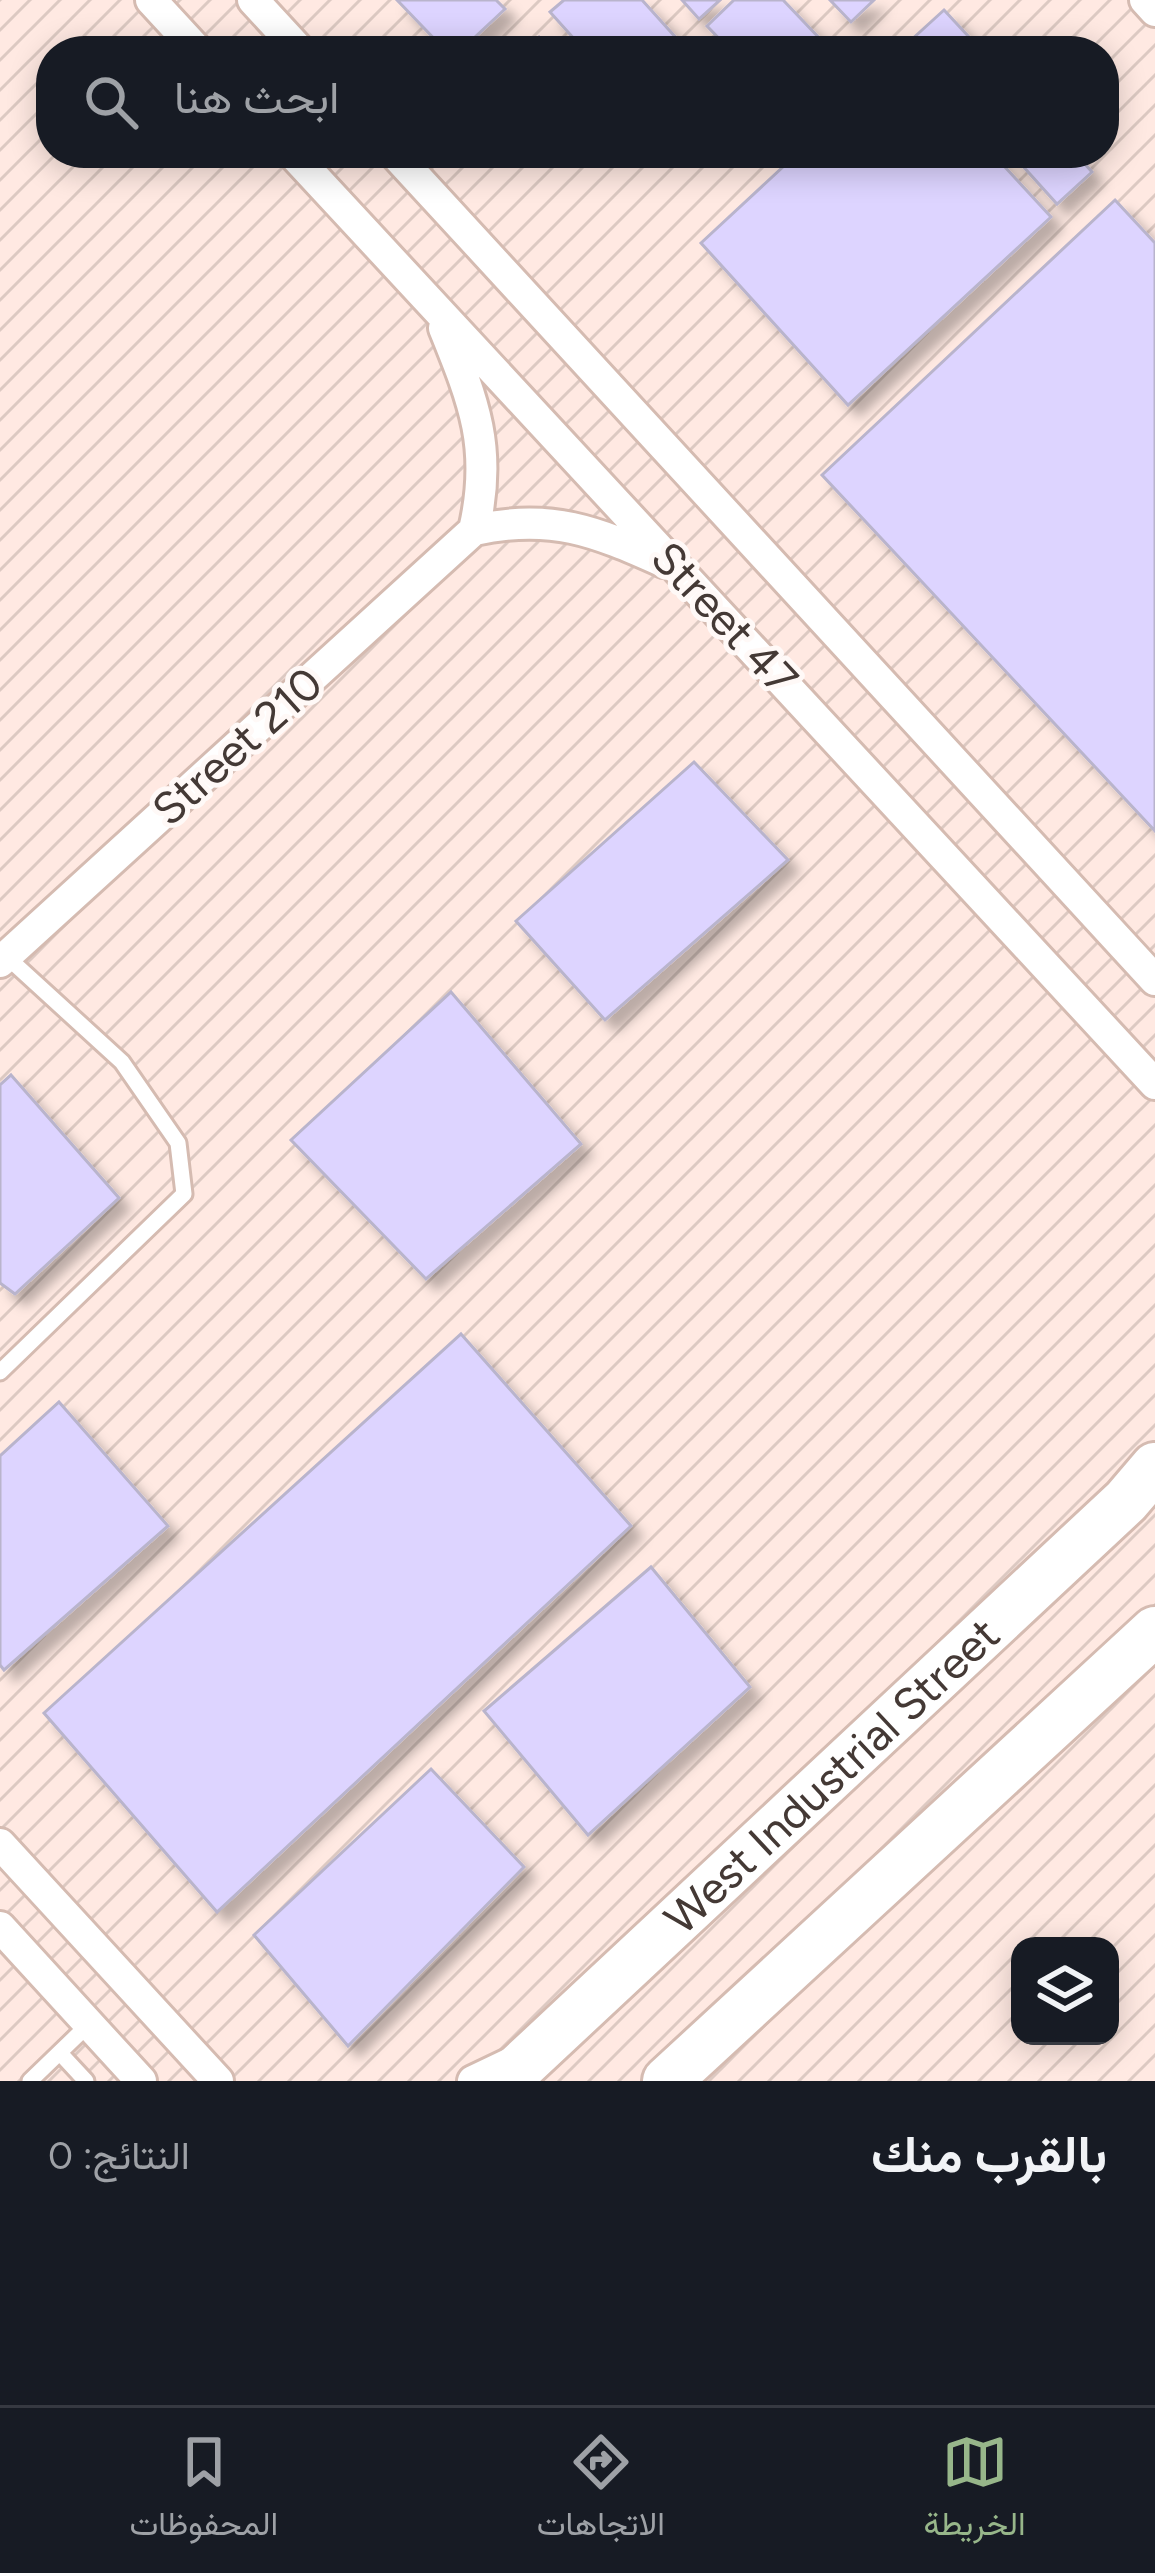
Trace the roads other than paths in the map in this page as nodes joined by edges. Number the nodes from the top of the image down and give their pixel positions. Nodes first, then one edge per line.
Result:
1 (151, 0) edge
2 (254, 0) edge
3 (1144, 0) edge
4 (1155, 11) edge
5 (184, 36) edge
6 (286, 36) edge
7 (306, 168) edge
8 (408, 168) edge
9 (436, 308) junction
10 (474, 530) junction
11 (677, 567) junction
12 (3, 959) edge
13 (1155, 980) edge
14 (1155, 1084) edge
15 (0, 1372) edge
16 (1155, 1467) edge
17 (1155, 1631) edge
18 (0, 1844) edge
19 (0, 1927) edge
20 (89, 2024) junction
21 (60, 2053) junction
22 (521, 2065) edge
23 (29, 2081) edge
24 (86, 2081) edge
25 (141, 2081) edge
26 (218, 2081) edge
27 (473, 2081) edge
28 (668, 2081) edge

1 - 5 street
2 - 6 street
3 - 4 street
7 - 9 street, Street 47
8 - 13 street, Street 47
9 - 10 street
9 - 11 street, Street 47
10 - 11 street
10 - 12 street, Street 210
11 - 14 street, Street 47
12 - 15 lane
16 - 22 main road, West Industrial Street
17 - 28 main road
18 - 26 street
19 - 20 street
20 - 21 lane
20 - 25 street
21 - 23 lane
21 - 24 lane
22 - 27 street

